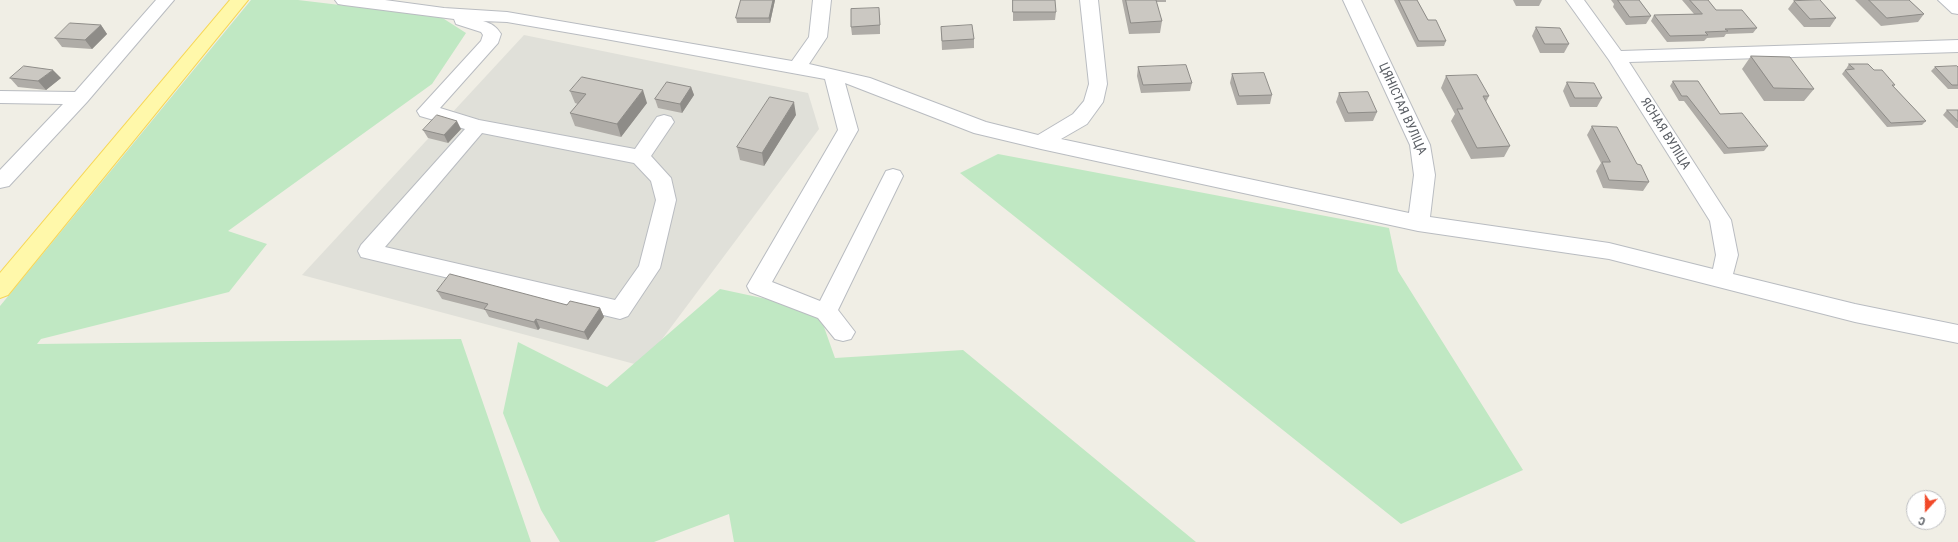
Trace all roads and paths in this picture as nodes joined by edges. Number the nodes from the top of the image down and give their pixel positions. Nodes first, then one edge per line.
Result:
1 (165, 0) edge
2 (239, 0) edge
3 (344, 0) edge
4 (519, 0) edge
5 (822, 0) edge
6 (1089, 0) edge
7 (1352, 0) edge
8 (1575, 0) edge
9 (1947, 0) edge
10 (1958, 9) edge
11 (444, 13) junction
12 (507, 17) junction
13 (1958, 46) edge
14 (1616, 58) junction
15 (797, 67) junction
16 (833, 74) junction
17 (0, 97) edge
18 (80, 98) junction
19 (664, 122) dead end
20 (478, 126) junction
21 (1041, 142) junction
22 (640, 157) junction
23 (893, 176) dead end
24 (2, 181) dead end
25 (1418, 224) junction
26 (1721, 279) junction
27 (0, 289) edge
28 (826, 312) junction
29 (843, 332) dead end
30 (1958, 334) edge

1 - 18 street
2 - 27 main road
3 - 11 street
4 - 12 street
5 - 15 street
6 - 21 street
7 - 25 street, ЦЯНІСТАЯ ВУЛІЦА
8 - 14 street, ЯСНАЯ ВУЛІЦА
9 - 10 street
11 - 12 street
11 - 20 street
12 - 15 street
13 - 14 street
14 - 26 street, ЯСНАЯ ВУЛІЦА
15 - 16 street
16 - 21 street
16 - 28 street
17 - 18 street
18 - 24 street
19 - 22 street
20 - 22 street
20 - 22 street
21 - 25 street
23 - 28 street
25 - 26 street
26 - 30 street
28 - 29 street

